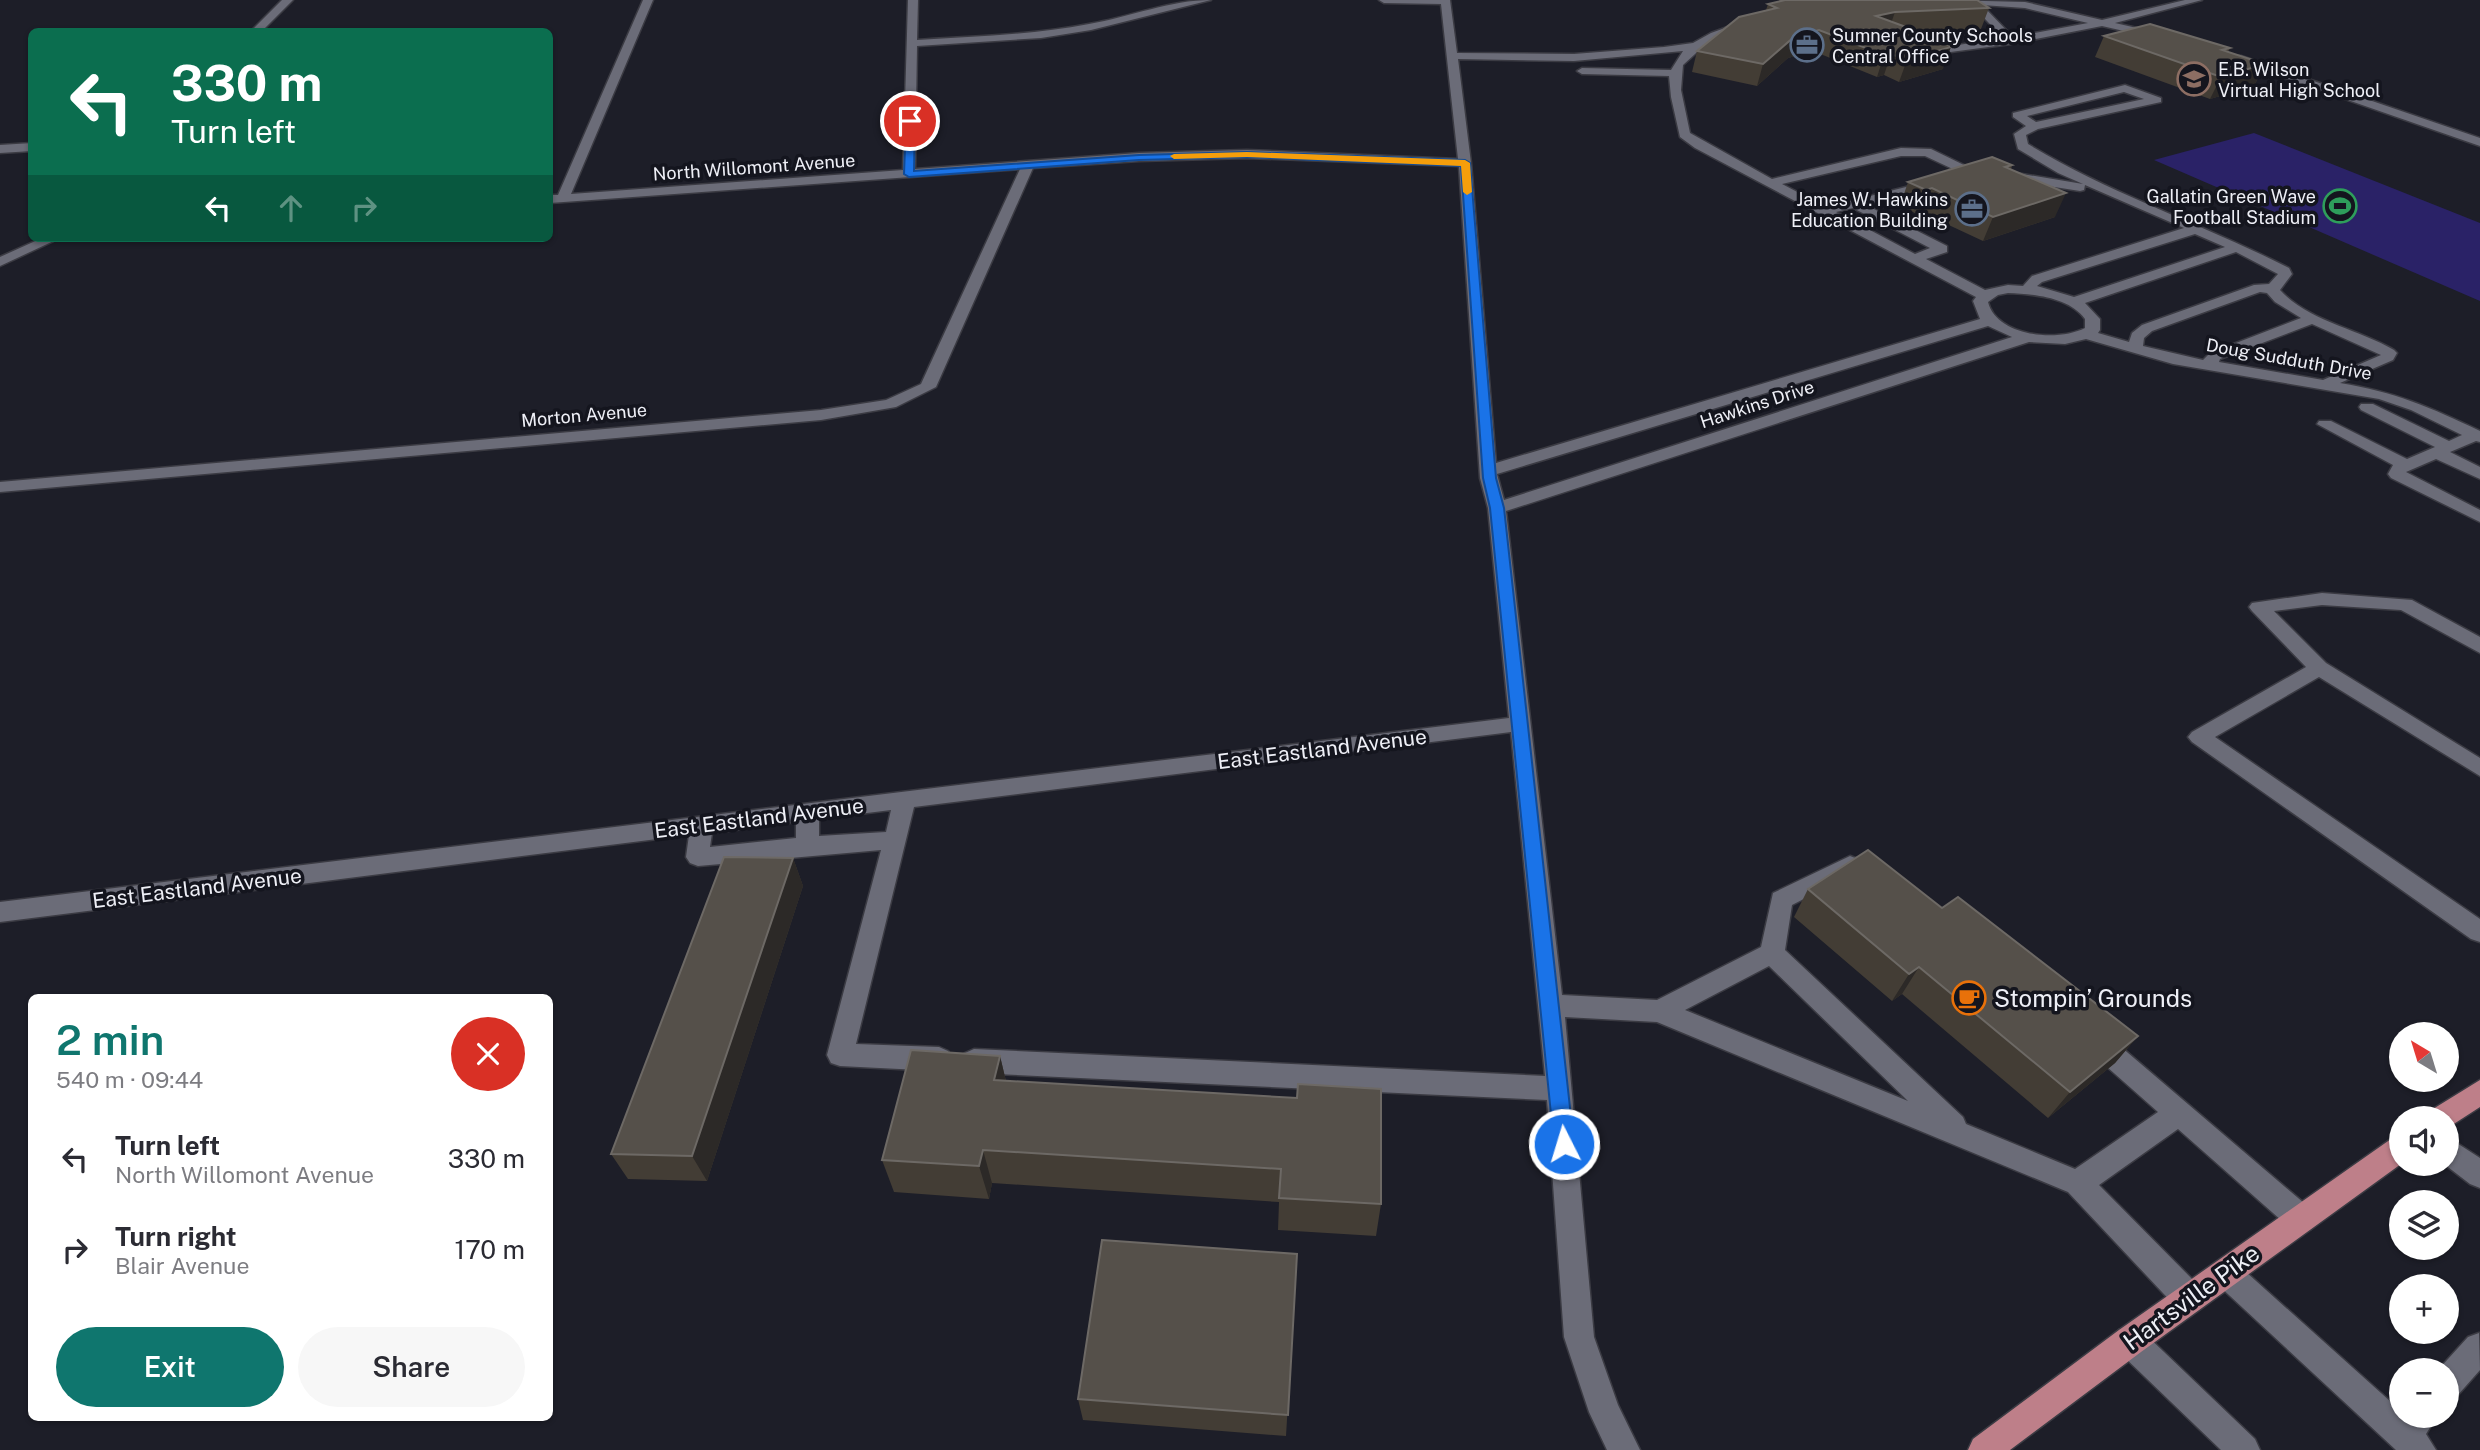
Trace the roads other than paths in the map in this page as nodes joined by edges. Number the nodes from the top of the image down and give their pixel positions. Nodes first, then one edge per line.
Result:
1 (288, 0) edge
2 (648, 0) edge
3 (913, 0) edge
4 (1206, 0) edge
5 (1384, 0) edge
6 (1937, 0) edge
7 (1996, 0) edge
8 (2197, 0) edge
9 (1445, 1) edge
10 (1973, 1) edge
11 (2007, 3) junction
12 (1762, 19) edge
13 (2110, 23) junction
14 (259, 28) edge
15 (2172, 40) edge
16 (2011, 41) junction
17 (912, 43) junction
18 (1697, 46) junction
19 (1942, 50) edge
20 (2223, 54) edge
21 (1457, 66) junction
22 (1503, 70) dead end
23 (1554, 71) dead end
24 (1567, 71) dead end
25 (1675, 73) junction
26 (2034, 127) junction
27 (2480, 142) edge
28 (28, 147) edge
29 (0, 149) edge
30 (1465, 163) junction
31 (1027, 167) junction
32 (1978, 171) junction
33 (909, 174) junction
34 (1770, 183) junction
35 (556, 199) edge
36 (2129, 199) junction
37 (1855, 204) junction
38 (1824, 211) junction
39 (2196, 229) junction
40 (44, 242) edge
41 (2237, 247) junction
42 (1913, 259) junction
43 (0, 262) edge
44 (2273, 289) junction
45 (2032, 290) junction
46 (1985, 296) junction
47 (2073, 302) junction
48 (2315, 318) junction
49 (1990, 321) junction
50 (2087, 335) junction
51 (2028, 337) junction
52 (2135, 350) junction
53 (2211, 365) junction
54 (2328, 386) junction
55 (2367, 407) dead end
56 (2325, 424) dead end
57 (2478, 436) edge
58 (2442, 450) junction
59 (2406, 465) junction
60 (1489, 471) junction
61 (2480, 474) edge
62 (0, 487) edge
63 (1497, 508) junction
64 (2480, 517) edge
65 (2480, 646) edge
66 (2319, 668) junction
67 (1519, 724) junction
68 (2480, 768) edge
69 (905, 800) junction
70 (808, 812) junction
71 (701, 825) junction
72 (895, 840) junction
73 (807, 846) junction
74 (1878, 877) edge
75 (0, 912) edge
76 (2480, 932) edge
77 (1772, 953) junction
78 (1551, 1005) junction
79 (1659, 1011) junction
80 (2076, 1024) edge
81 (1560, 1089) junction
82 (2480, 1092) edge
83 (2459, 1107) edge
84 (2179, 1113) junction
85 (1964, 1136) junction
86 (2389, 1157) edge
87 (2459, 1159) edge
88 (2480, 1175) edge
89 (2078, 1183) junction
90 (2301, 1219) junction
91 (2226, 1273) junction
92 (2189, 1298) junction
93 (2130, 1341) junction
94 (2479, 1348) edge
95 (2459, 1370) edge
96 (2415, 1434) edge
97 (1624, 1450) edge
98 (1984, 1450) edge
99 (2244, 1450) edge

1 - 14 street
2 - 35 street
3 - 17 street
4 - 17 street
5 - 9 street
6 - 10 street
7 - 11 street
8 - 13 street
9 - 21 street
10 - 11 street
10 - 16 street
11 - 13 street
12 - 18 street
13 - 15 street
13 - 16 street
16 - 19 street
17 - 33 street
18 - 21 street
18 - 25 street
20 - 27 street
21 - 30 street
22 - 23 street
24 - 25 street
25 - 34 street
26 - 26 street
26 - 36 street
28 - 29 street
30 - 31 street, North Willomont Avenue
30 - 60 street
31 - 33 street, North Willomont Avenue
31 - 62 street, Morton Avenue
32 - 34 street
32 - 36 street
32 - 37 street
33 - 35 street, North Willomont Avenue
34 - 38 street
36 - 39 street
37 - 38 street
37 - 42 street
38 - 42 street
39 - 41 street
39 - 45 street
40 - 43 street
41 - 44 street
41 - 47 street
42 - 46 street
44 - 48 street
44 - 52 street
45 - 46 street
45 - 47 street
46 - 49 street
47 - 50 street
48 - 53 street
48 - 54 street
49 - 51 street, Hawkins Drive
49 - 60 street, Hawkins Drive
50 - 51 street, Hawkins Drive
50 - 52 street, Doug Sudduth Drive
51 - 63 street, Hawkins Drive
52 - 53 street, Doug Sudduth Drive
53 - 54 street, Doug Sudduth Drive
54 - 57 street, Doug Sudduth Drive
55 - 58 street
56 - 59 street
57 - 58 street
58 - 59 street
58 - 61 street
59 - 64 street
60 - 63 street
63 - 67 street
65 - 66 street
66 - 68 street
66 - 76 street
67 - 69 street, East Eastland Avenue
67 - 78 street
69 - 70 street, East Eastland Avenue
69 - 72 street
70 - 71 street, East Eastland Avenue
70 - 73 street
71 - 73 street
71 - 75 street, East Eastland Avenue
72 - 73 street
72 - 81 street
74 - 77 street
77 - 79 street
77 - 85 street
78 - 79 street
78 - 81 street
79 - 85 street
80 - 84 street
81 - 97 street
82 - 83 main road
84 - 89 street
84 - 90 street
85 - 89 street
86 - 90 main road, Hartsville Pike
87 - 88 street
89 - 92 street
90 - 91 main road, Hartsville Pike
91 - 92 main road, Hartsville Pike
91 - 96 street
92 - 93 main road, Hartsville Pike
93 - 98 main road, Hartsville Pike
93 - 99 street
94 - 95 street

